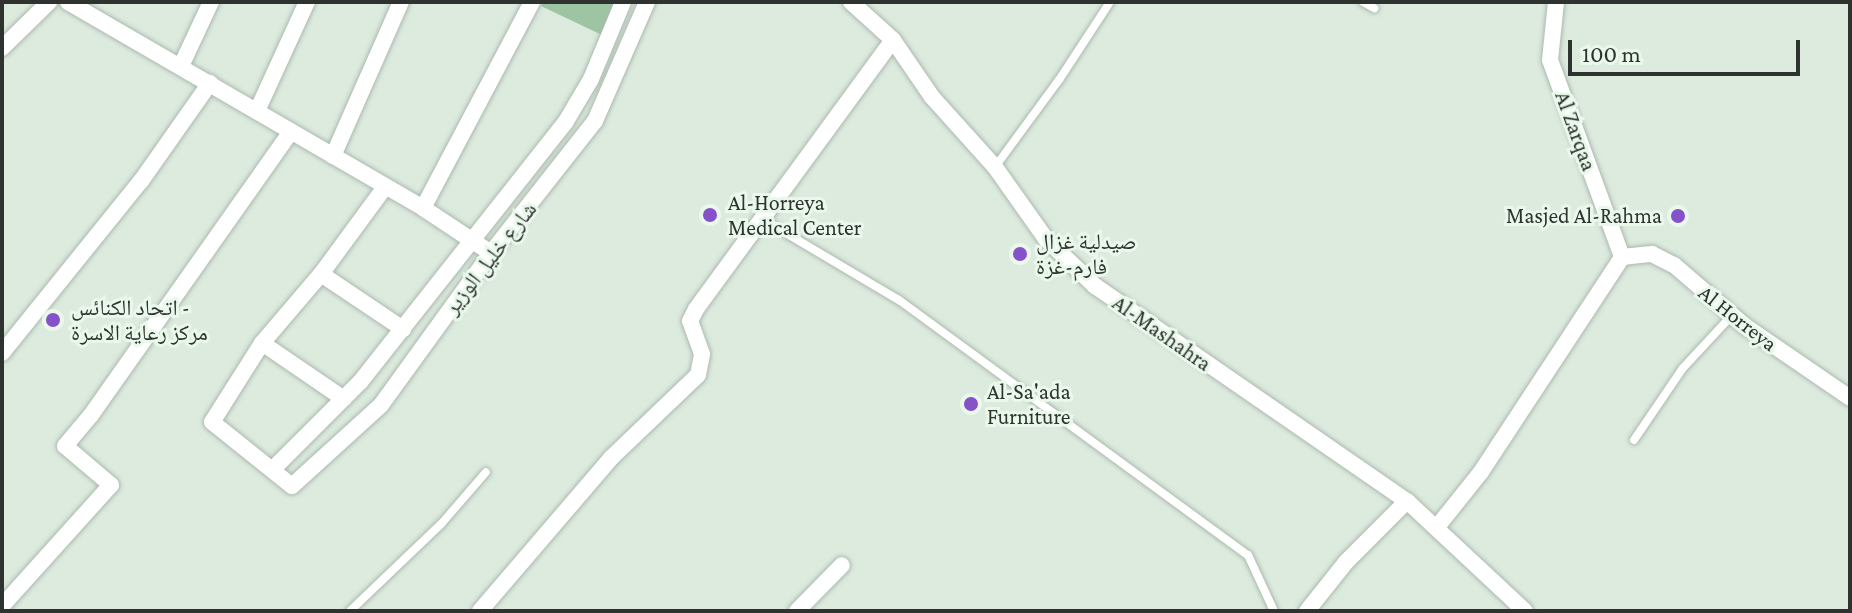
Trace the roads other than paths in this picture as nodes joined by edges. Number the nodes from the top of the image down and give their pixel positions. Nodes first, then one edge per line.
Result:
1 (49, 2) edge
2 (68, 2) edge
3 (211, 2) edge
4 (307, 2) edge
5 (401, 2) edge
6 (532, 2) edge
7 (623, 2) edge
8 (647, 2) edge
9 (851, 2) edge
10 (1110, 2) edge
11 (1363, 2) edge
12 (1556, 2) edge
13 (1374, 8) dead end
14 (893, 40) junction
15 (2, 48) edge
16 (181, 66) junction
17 (210, 83) junction
18 (257, 111) junction
19 (291, 132) junction
20 (333, 156) junction
21 (995, 167) junction
22 (385, 187) junction
23 (423, 208) junction
24 (764, 220) junction
25 (471, 239) junction
26 (491, 253) junction
27 (1622, 257) junction
28 (321, 274) junction
29 (1732, 315) junction
30 (403, 329) junction
31 (262, 343) junction
32 (2, 353) edge
33 (1850, 398) edge
34 (344, 399) junction
35 (1634, 440) dead end
36 (273, 469) junction
37 (486, 472) dead end
38 (1407, 501) junction
39 (1437, 527) junction
40 (842, 565) dead end
41 (2, 606) edge
42 (350, 611) edge
43 (480, 611) edge
44 (797, 611) edge
45 (1274, 611) edge
46 (1307, 611) edge
47 (1525, 611) edge

1 - 15 street
2 - 16 street
3 - 16 street
4 - 18 street
5 - 20 street
6 - 23 street
7 - 25 street, شارع خليل الوزير
8 - 26 street, شارع خليل الوزير
9 - 14 street, Al-Mashahra
10 - 21 lane
11 - 13 lane
12 - 27 street, Al Zarqaa
14 - 21 street, Al-Mashahra
14 - 24 street
16 - 17 street
17 - 18 street
17 - 32 street
18 - 19 street
19 - 20 street
19 - 41 street
20 - 22 street
21 - 38 street, Al-Mashahra
22 - 23 street
22 - 28 street
23 - 25 street
24 - 43 street
24 - 45 lane
25 - 26 street
25 - 30 street, شارع خليل الوزير
26 - 36 street, شارع خليل الوزير
27 - 29 street, Al Horreya
27 - 39 street
28 - 30 street
28 - 31 street
29 - 33 street, Al Horreya
29 - 35 lane
30 - 34 street, شارع خليل الوزير
31 - 34 street
31 - 36 street
34 - 36 street, شارع خليل الوزير
37 - 42 lane
38 - 39 street, Al-Mashahra
38 - 46 street
39 - 47 street, Al-Mashahra
40 - 44 street

